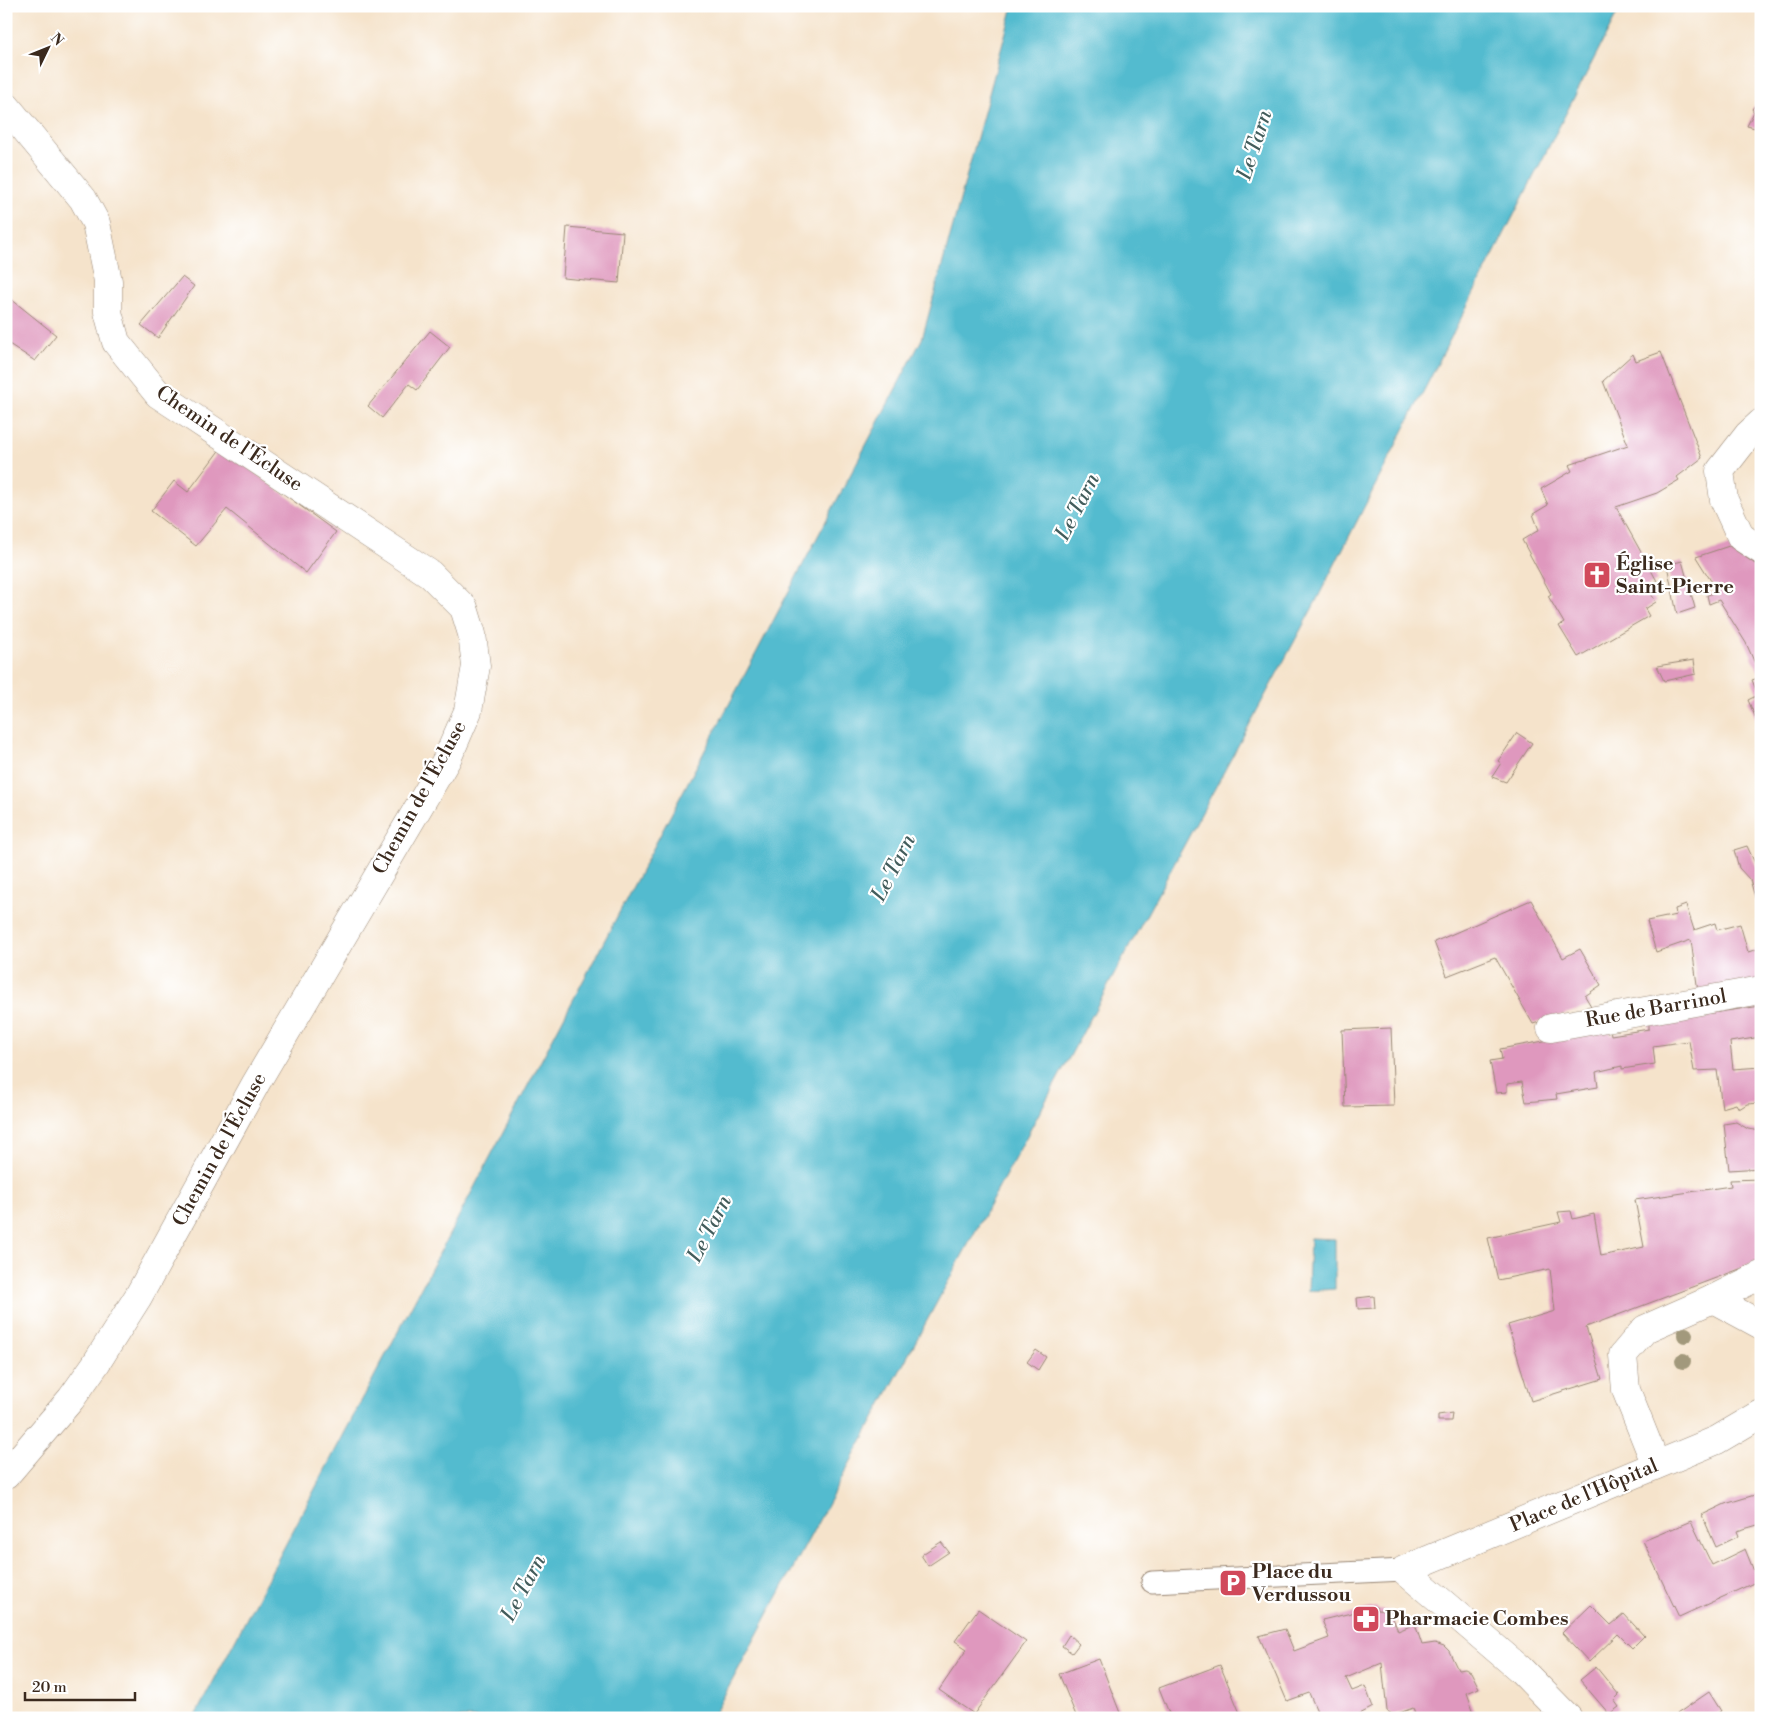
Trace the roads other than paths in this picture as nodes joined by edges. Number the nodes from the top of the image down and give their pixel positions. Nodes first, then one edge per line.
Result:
1 (6, 106) edge
2 (1761, 423) edge
3 (1761, 550) edge
4 (1761, 990) edge
5 (1551, 1028) dead end
6 (1761, 1275) edge
7 (1713, 1299) junction
8 (1761, 1326) edge
9 (1761, 1414) edge
10 (1656, 1465) junction
11 (6, 1475) edge
12 (1404, 1570) junction
13 (1152, 1582) dead end
14 (1568, 1718) edge

1 - 11 street, Chemin de l'Écluse
2 - 3 street
4 - 5 street, Rue de Barrinol
6 - 7 street
7 - 8 street
7 - 10 street
9 - 10 street, Place de l'Hôpital
10 - 12 street, Place de l'Hôpital
12 - 13 lane
12 - 14 street

